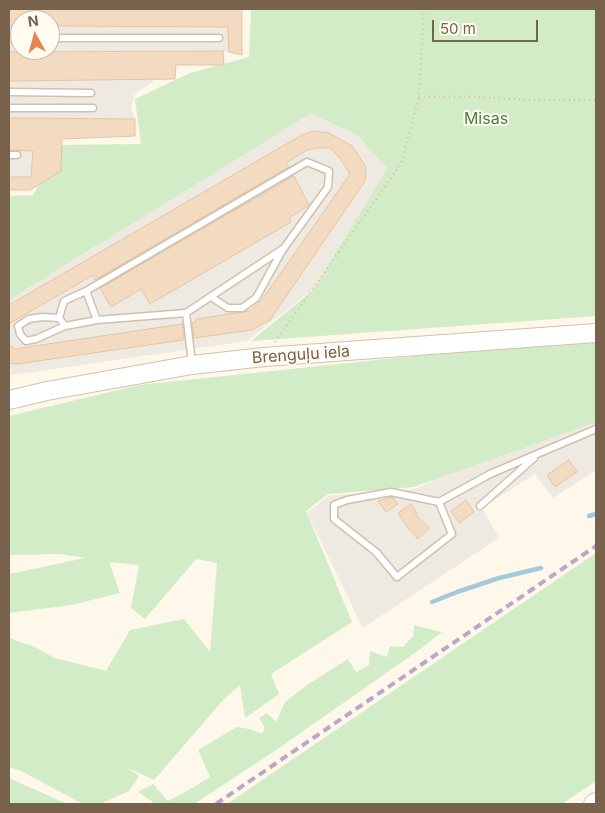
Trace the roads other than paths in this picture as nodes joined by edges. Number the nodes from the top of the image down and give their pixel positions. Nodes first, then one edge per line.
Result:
1 (60, 38) edge
2 (220, 38) dead end
3 (9, 92) edge
4 (91, 93) dead end
5 (9, 108) edge
6 (93, 108) dead end
7 (9, 155) edge
8 (17, 155) dead end
9 (284, 248) junction
10 (86, 291) junction
11 (211, 297) junction
12 (186, 313) junction
13 (59, 318) junction
14 (97, 320) junction
15 (65, 326) junction
16 (596, 333) edge
17 (192, 365) junction
18 (9, 400) edge
19 (596, 429) edge
20 (539, 454) junction
21 (438, 502) junction
22 (480, 506) dead end

1 - 2 lane
3 - 4 lane
5 - 6 lane
7 - 8 lane
9 - 10 lane
9 - 11 lane
9 - 11 lane
10 - 13 lane
10 - 14 lane
11 - 12 lane
12 - 14 lane
12 - 17 lane
13 - 15 lane
13 - 15 lane
14 - 15 lane
16 - 17 street, Brenguļu iela
17 - 18 street, Brenguļu iela
19 - 20 lane
20 - 21 lane
20 - 22 lane
21 - 21 lane

